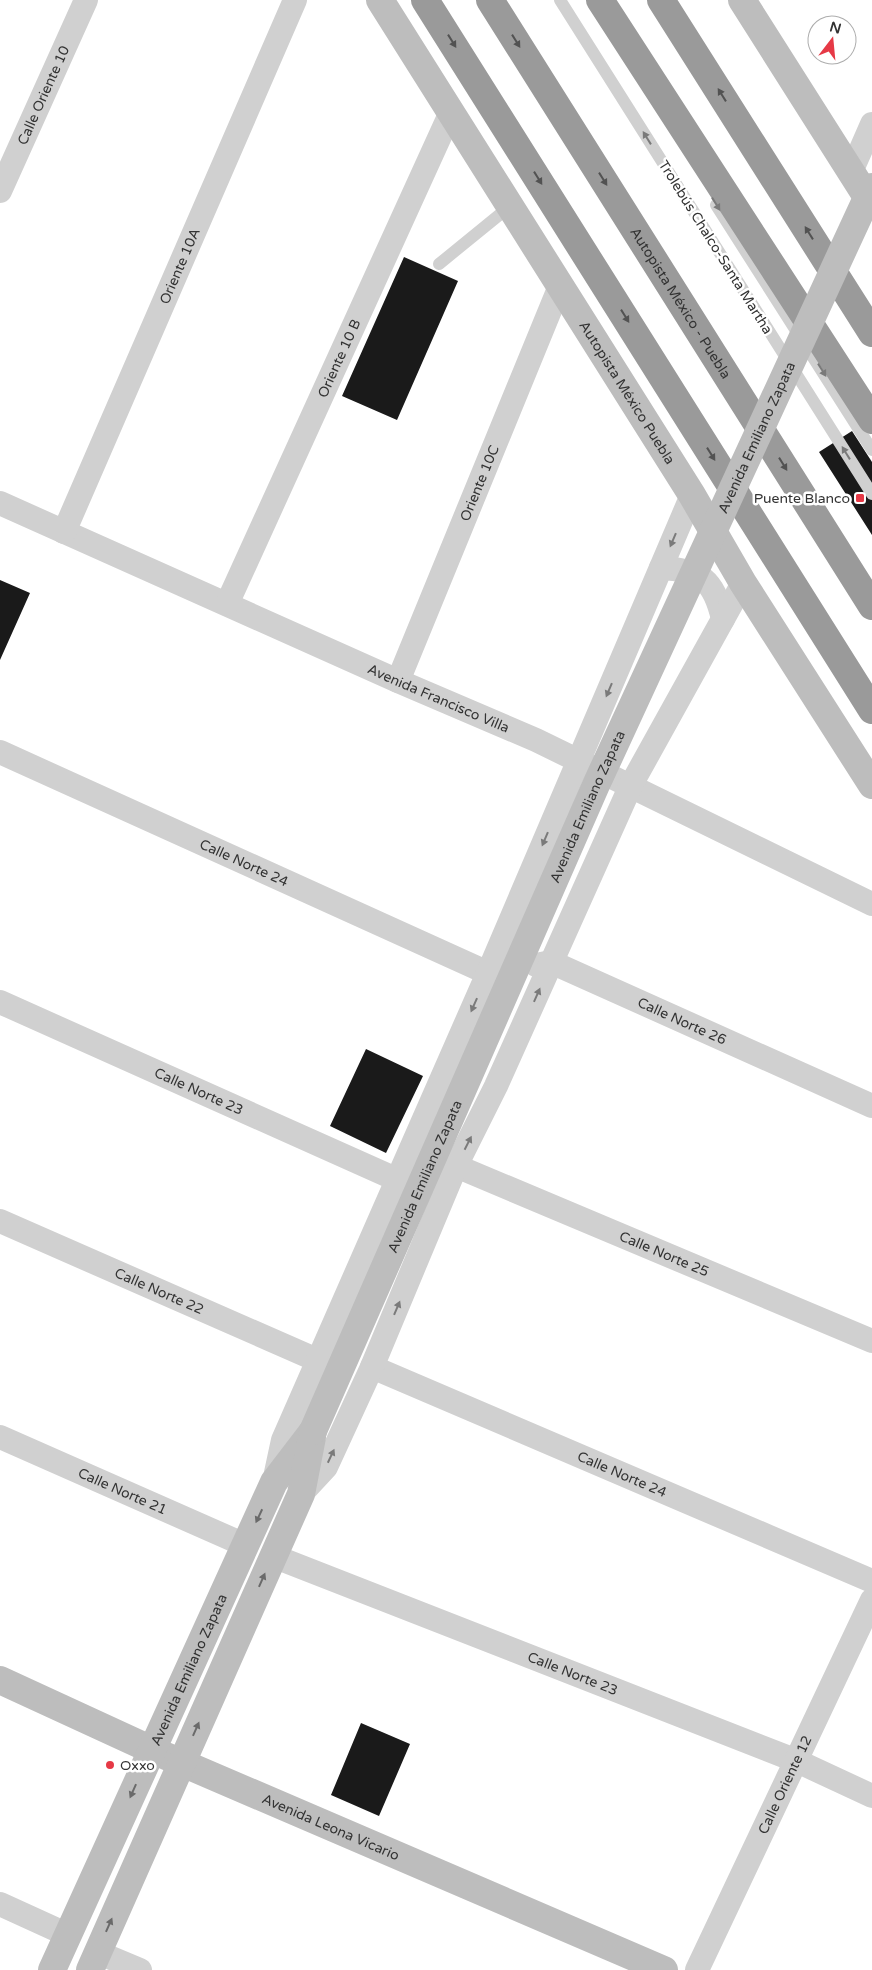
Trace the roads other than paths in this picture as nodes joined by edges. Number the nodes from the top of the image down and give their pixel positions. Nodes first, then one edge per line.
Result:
1 (86, 0) edge
2 (295, 0) edge
3 (380, 0) edge
4 (426, 0) edge
5 (490, 0) edge
6 (560, 0) edge
7 (586, 0) edge
8 (600, 0) edge
9 (662, 0) edge
10 (742, 0) edge
11 (451, 112) junction
12 (870, 132) edge
13 (676, 142) dead end
14 (861, 179) edge
15 (0, 191) edge
16 (708, 192) dead end
17 (872, 205) edge
18 (509, 207) junction
19 (439, 264) dead end
20 (560, 286) junction
21 (872, 333) edge
22 (872, 420) edge
23 (872, 450) edge
24 (872, 494) edge
25 (692, 495) junction
26 (0, 503) edge
27 (64, 532) junction
28 (661, 568) junction
29 (743, 584) junction
30 (227, 604) junction
31 (872, 606) edge
32 (723, 619) junction
33 (398, 681) junction
34 (872, 710) edge
35 (0, 752) edge
36 (579, 762) junction
37 (632, 785) junction
38 (872, 785) edge
39 (872, 904) edge
40 (551, 962) junction
41 (488, 973) junction
42 (0, 1002) edge
43 (872, 1106) edge
44 (456, 1166) junction
45 (398, 1180) junction
46 (0, 1221) edge
47 (872, 1341) edge
48 (318, 1360) junction
49 (372, 1367) junction
50 (313, 1431) junction
51 (0, 1437) edge
52 (274, 1482) junction
53 (301, 1494) junction
54 (245, 1545) junction
55 (273, 1556) junction
56 (872, 1581) edge
57 (872, 1600) edge
58 (0, 1680) edge
59 (152, 1750) junction
60 (796, 1761) junction
61 (181, 1762) junction
62 (872, 1796) edge
63 (0, 1904) edge
64 (68, 1935) junction
65 (94, 1961) edge
66 (52, 1970) edge
67 (140, 1970) edge
68 (664, 1970) edge
69 (697, 1970) edge

1 - 15 street, Calle Oriente 10
2 - 27 street, Oriente 10A
3 - 11 street, Autopista México Puebla
4 -> 34 highway
5 -> 31 highway, Autopista México - Puebla
24 -> 6 lane, Trolebús Chalco-Santa Martha
7 - 13 lane
8 - 22 highway
21 -> 9 highway
10 - 14 street
11 - 18 street, Autopista México Puebla
11 - 30 street, Oriente 10 B
12 - 14 street
14 - 17 street
14 - 50 street, Avenida Emiliano Zapata, bridge
16 -> 23 lane
18 - 19 lane
18 - 20 street, Autopista México Puebla
20 - 25 street, Autopista México Puebla
20 - 33 street, Oriente 10C
25 -> 28 street
25 - 29 street, Autopista México Puebla
26 - 27 street, Avenida Francisco Villa
27 - 30 street, Avenida Francisco Villa
28 - 32 street
28 -> 36 street
29 - 32 street
29 - 38 street, Autopista México Puebla
30 - 33 street, Avenida Francisco Villa
32 - 37 street
33 - 36 street, Avenida Francisco Villa
35 - 41 street, Calle Norte 24
36 - 37 street, Avenida Francisco Villa
36 -> 41 street
37 - 39 street, Avenida Francisco Villa
37 - 40 street
40 - 41 street
40 - 43 street, Calle Norte 26
44 -> 40 street
41 -> 45 street
42 - 45 street, Calle Norte 23
44 - 47 street, Calle Norte 25
49 -> 44 street
45 - 48 street
46 - 48 street, Calle Norte 22
48 - 52 street
53 -> 49 street
49 - 56 street, Calle Norte 24
50 - 52 street, Avenida Emiliano Zapata
50 - 53 street, Avenida Emiliano Zapata
51 - 54 street, Calle Norte 21
52 -> 54 street, Avenida Emiliano Zapata
53 - 55 street, Avenida Emiliano Zapata
54 - 59 street, Avenida Emiliano Zapata
55 - 60 street, Calle Norte 23
61 -> 55 street, Avenida Emiliano Zapata
57 - 60 street, Calle Oriente 12
58 - 59 street, Avenida Leona Vicario
59 - 61 street, Avenida Leona Vicario
59 -> 64 street, Avenida Emiliano Zapata
60 - 62 street, Calle Norte 23
60 - 69 street, Calle Oriente 12
65 -> 61 street, Avenida Emiliano Zapata
61 - 68 street, Avenida Leona Vicario
63 - 64 street
64 - 66 street, Avenida Emiliano Zapata
65 - 67 street

